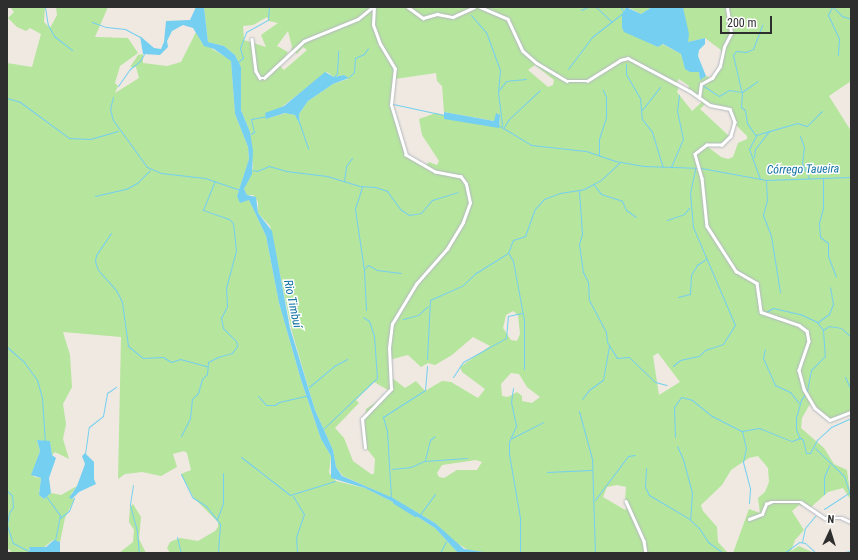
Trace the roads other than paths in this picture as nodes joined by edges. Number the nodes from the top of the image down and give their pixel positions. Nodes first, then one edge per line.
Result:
1 (373, 7) edge
2 (408, 7) edge
3 (474, 7) edge
4 (480, 7) edge
5 (727, 7) edge
6 (252, 39) dead end
7 (699, 98) junction
8 (851, 412) edge
9 (365, 448) dead end
10 (626, 501) dead end
11 (749, 519) dead end
12 (851, 522) edge
13 (646, 553) edge

1 - 6 street
1 - 9 street
2 - 3 street
4 - 7 street
5 - 7 street
7 - 8 street
10 - 13 street
11 - 12 street

